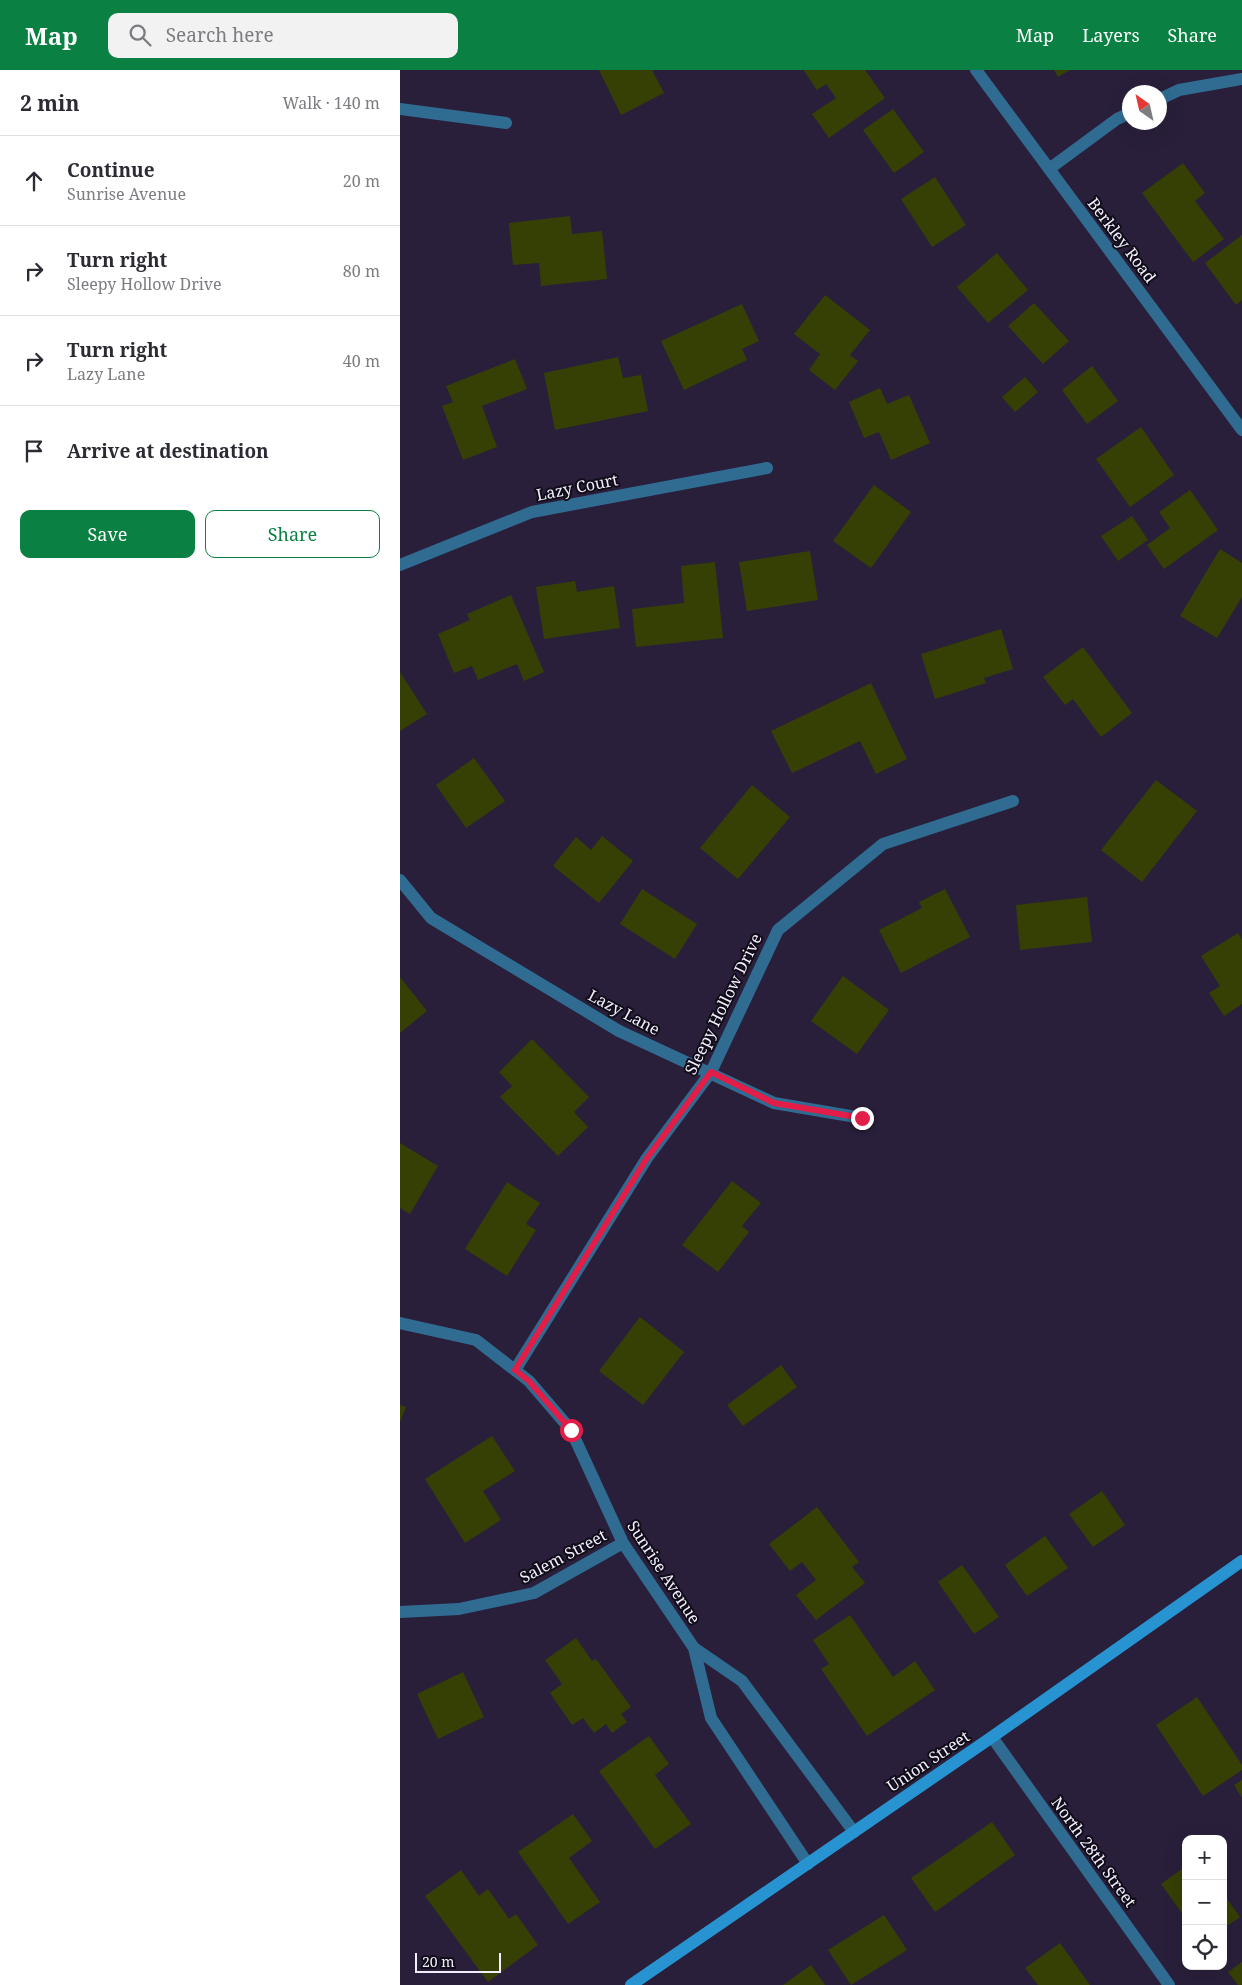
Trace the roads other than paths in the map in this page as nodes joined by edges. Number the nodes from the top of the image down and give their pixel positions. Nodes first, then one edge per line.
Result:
1 (976, 70) edge
2 (1242, 79) edge
3 (1167, 95) edge
4 (400, 109) edge
5 (1122, 117) edge
6 (506, 124) dead end
7 (1049, 169) junction
8 (1242, 430) edge
9 (767, 468) dead end
10 (400, 565) edge
11 (1013, 801) dead end
12 (400, 880) edge
13 (711, 1072) junction
14 (862, 1118) dead end
15 (400, 1323) edge
16 (515, 1370) junction
17 (623, 1543) junction
18 (1242, 1561) edge
19 (400, 1612) edge
20 (694, 1648) junction
21 (992, 1737) junction
22 (854, 1832) junction
23 (808, 1864) junction
24 (631, 1985) edge
25 (1169, 1985) edge

1 - 7 street, Berkley Road
2 - 3 street
4 - 6 street
5 - 7 street
7 - 8 street, Berkley Road
9 - 10 street, Lazy Court
11 - 13 street, Sleepy Hollow Drive
12 - 13 street, Lazy Lane
13 - 14 street, Lazy Lane
13 - 16 street, Sleepy Hollow Drive
15 - 16 street, Sunrise Avenue
16 - 17 street, Sunrise Avenue
17 - 19 street, Salem Street
17 - 20 street, Sunrise Avenue
18 - 21 main road, Union Street
20 - 22 street, Sunrise Avenue
20 - 23 street, Sunrise Avenue
21 - 22 main road, Union Street
21 - 25 street, North 28th Street
22 - 23 main road, Union Street
23 - 24 main road, Union Street

